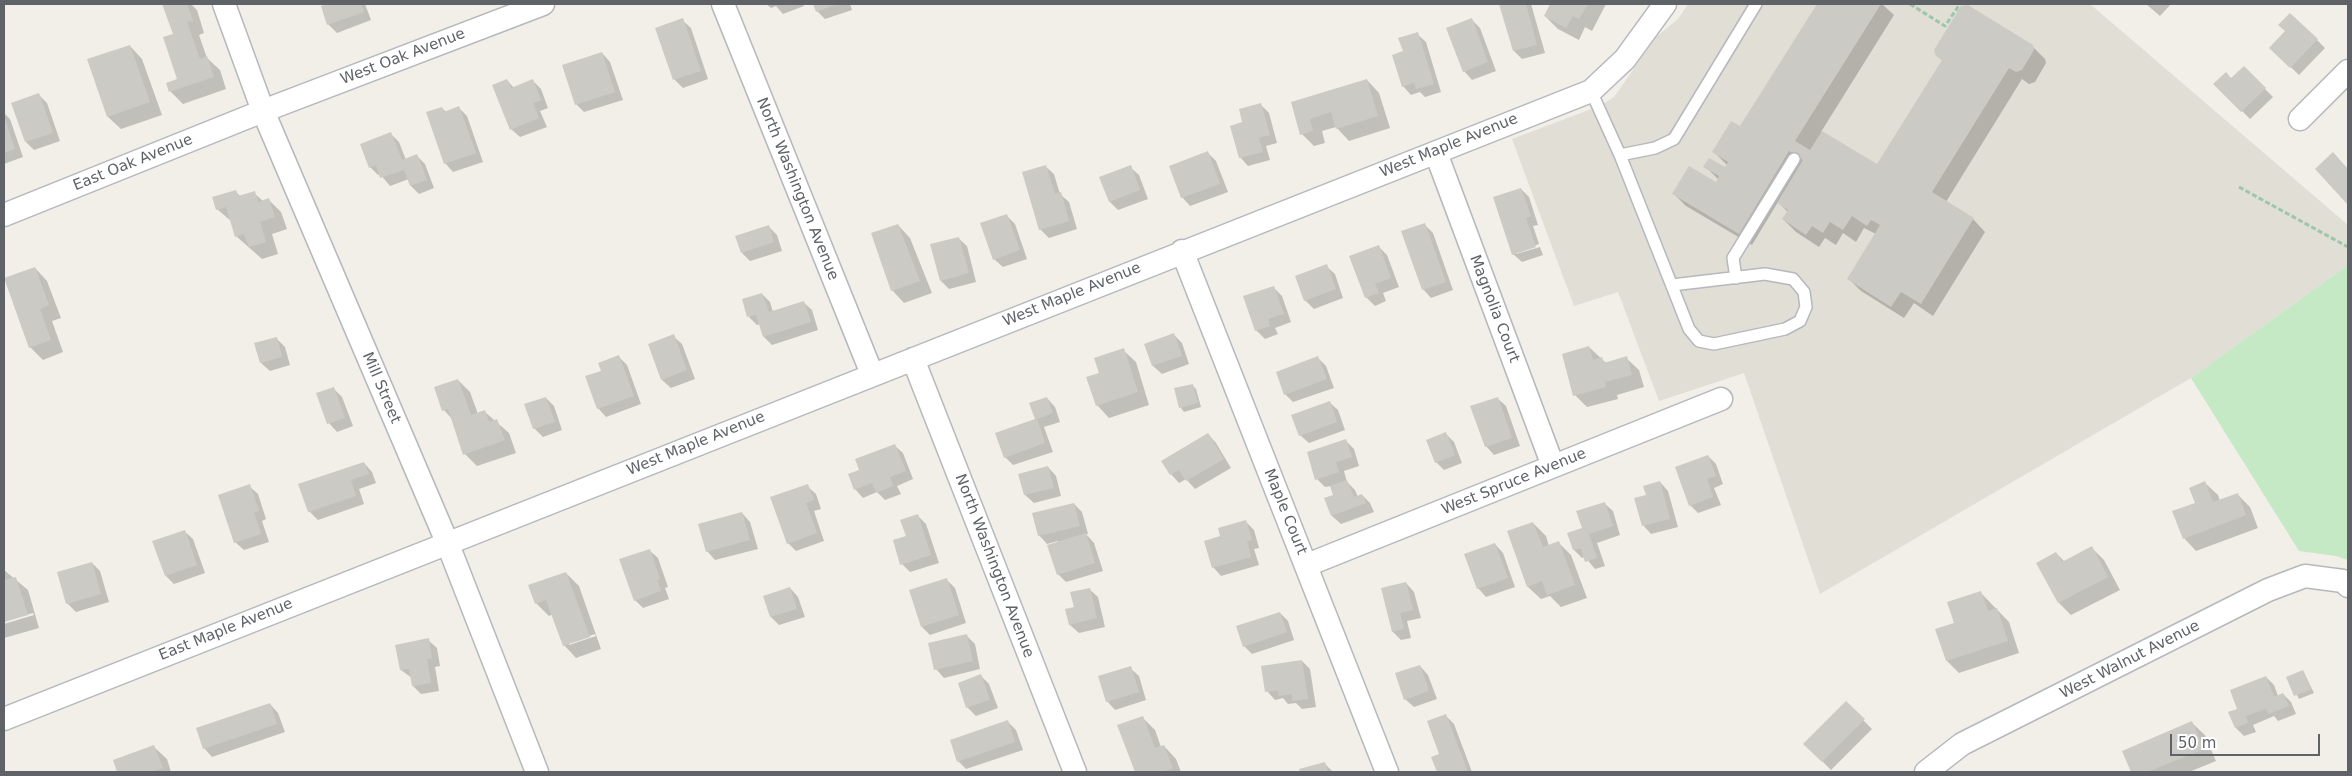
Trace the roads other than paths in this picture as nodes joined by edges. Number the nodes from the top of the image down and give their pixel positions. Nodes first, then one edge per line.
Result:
1 (224, 4) edge
2 (543, 4) edge
3 (723, 4) edge
4 (1664, 4) edge
5 (1756, 4) edge
6 (2348, 71) edge
7 (1591, 91) junction
8 (263, 111) junction
9 (2300, 119) dead end
10 (1436, 152) junction
11 (1620, 155) junction
12 (1794, 159) dead end
13 (4, 215) edge
14 (1182, 252) junction
15 (1736, 278) junction
16 (1672, 285) junction
17 (913, 359) junction
18 (872, 374) junction
19 (1721, 399) dead end
20 (1553, 466) junction
21 (447, 542) junction
22 (1306, 564) junction
23 (2346, 584) edge
24 (4, 719) edge
25 (537, 772) edge
26 (1075, 772) edge
27 (1387, 772) edge
28 (1926, 772) edge

1 - 8 street, Mill Street
2 - 8 street, West Oak Avenue
3 - 18 street, North Washington Avenue
4 - 7 street, West Maple Avenue
5 - 11 lane
6 - 9 street
7 - 10 street, West Maple Avenue
7 - 11 lane
8 - 13 street, East Oak Avenue
8 - 21 street, Mill Street
10 - 14 street, West Maple Avenue
10 - 20 street, Magnolia Court
11 - 16 lane
12 - 15 lane
14 - 17 street, West Maple Avenue
14 - 22 street, Maple Court
15 - 16 lane
15 - 16 lane
17 - 18 street, West Maple Avenue
17 - 26 street, North Washington Avenue
18 - 21 street, West Maple Avenue
19 - 20 street, West Spruce Avenue
20 - 22 street, West Spruce Avenue
21 - 24 street, East Maple Avenue
21 - 25 street, Mill Street
22 - 27 street, Maple Court
23 - 28 street, West Walnut Avenue

